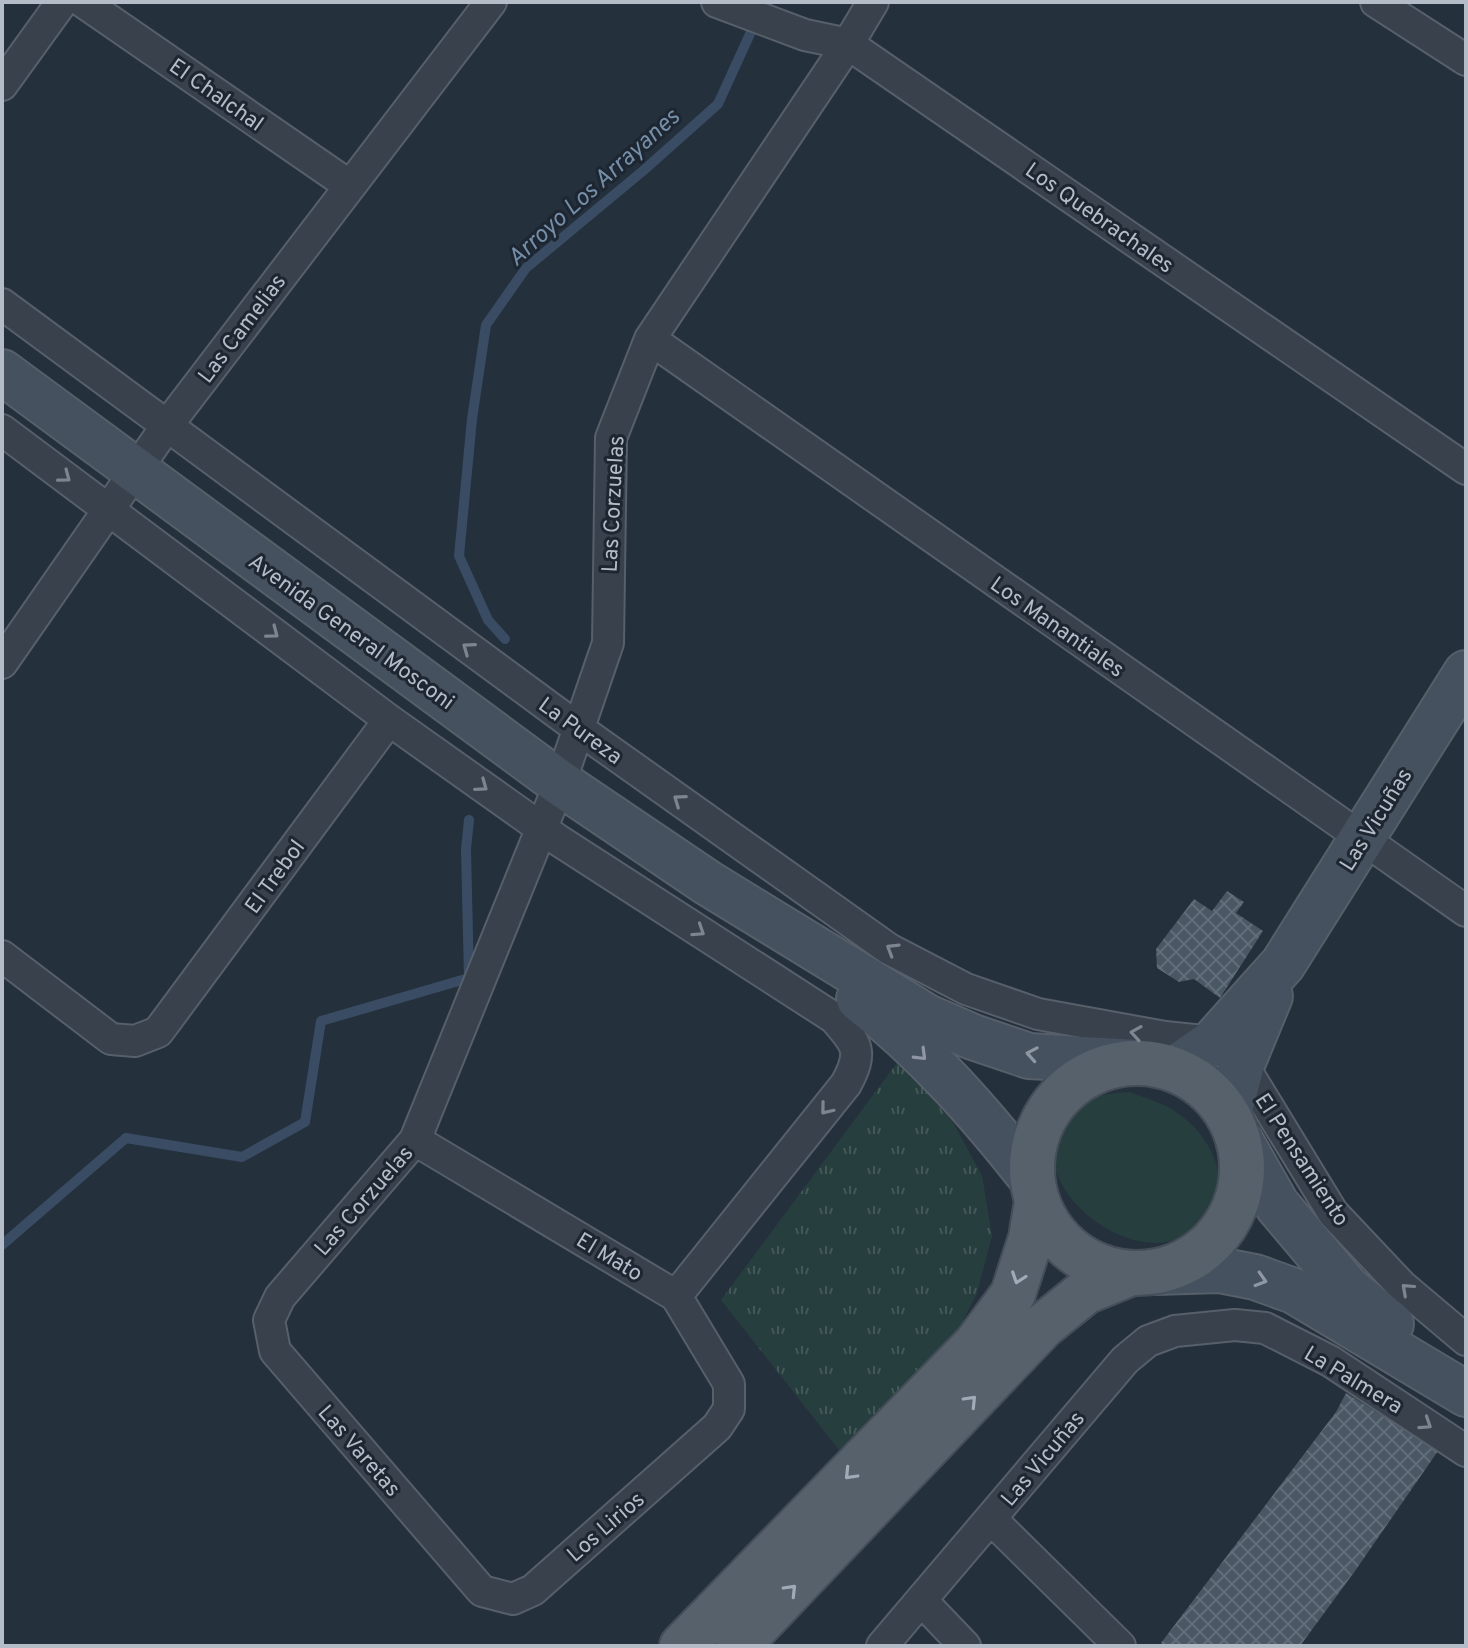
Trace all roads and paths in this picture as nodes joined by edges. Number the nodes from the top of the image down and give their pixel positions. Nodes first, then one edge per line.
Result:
1 (62, 2) edge
2 (83, 2) edge
3 (491, 2) edge
4 (717, 2) edge
5 (873, 2) edge
6 (1376, 2) edge
7 (848, 44) junction
8 (1466, 60) edge
9 (2, 85) edge
10 (350, 186) junction
11 (2, 304) edge
12 (650, 339) junction
13 (2, 372) edge
14 (166, 427) junction
15 (2, 430) edge
16 (1466, 469) edge
17 (135, 472) junction
18 (109, 510) junction
19 (2, 663) edge
20 (1466, 673) edge
21 (389, 720) junction
22 (579, 729) junction
23 (560, 783) junction
24 (542, 829) junction
25 (1363, 840) junction
26 (708, 883) junction
27 (1466, 911) edge
28 (2, 956) edge
29 (1227, 1053) junction
30 (1156, 1066) junction
31 (1234, 1127) junction
32 (415, 1140) junction
33 (1034, 1190) junction
34 (1143, 1273) junction
35 (676, 1296) junction
36 (280, 1297) joint
37 (1235, 1325) joint
38 (1466, 1340) edge
39 (1466, 1388) edge
40 (1466, 1394) edge
41 (717, 1427) joint
42 (1466, 1451) edge
43 (991, 1519) junction
44 (482, 1591) joint
45 (921, 1600) junction
46 (682, 1646) edge
47 (738, 1646) edge
48 (882, 1646) edge
49 (965, 1646) edge
50 (1120, 1646) edge

1 - 9 street
2 - 10 street, El Chalchal
3 - 10 street, Las Camelias
4 - 7 street, Los Quebrachales
5 - 7 street, Las Corzuelas
6 - 8 street
7 - 12 street, Las Corzuelas
7 - 16 street, Los Quebrachales
10 - 14 street, Las Camelias
11 - 14 street, La Pureza
12 - 22 street, Las Corzuelas
12 - 25 street, Los Manantiales
13 - 17 main road, Avenida General Mosconi
14 - 17 street, Las Camelias
22 -> 14 street, La Pureza
15 -> 18 street
17 - 18 street, Las Camelias
17 - 23 main road, Avenida General Mosconi
18 - 19 street, Las Camelias
18 -> 21 street
20 - 25 main road, Las Vicuñas
21 -> 24 street
21 - 28 street, El Trebol
22 - 23 street, Las Corzuelas
29 -> 22 street, La Pureza
23 - 24 street, Las Corzuelas
23 - 26 main road, Avenida General Mosconi
24 - 32 street, Las Corzuelas
24 -> 35 street
25 - 27 street, Los Manantiales
25 - 29 main road, Las Vicuñas
30 -> 26 main road
26 -> 33 main road
29 - 30 main road
29 - 31 main road, Las Vicuñas
38 -> 29 street, El Pensamiento
30 - 31 main road
30 - 33 main road
31 - 34 main road
31 - 39 main road
32 - 35 street, El Mato
32 - 36 street, Las Corzuelas
33 - 34 main road
33 -> 46 main road
34 -> 40 main road
47 -> 34 main road
35 - 41 street, El Mato
36 - 44 street, Las Varetas
37 -> 42 street, La Palmera
37 - 43 street, Las Vicuñas
41 - 44 street, Los Lirios
43 - 45 street, Las Vicuñas
43 - 50 street
45 - 48 street, Las Vicuñas
45 - 49 street

